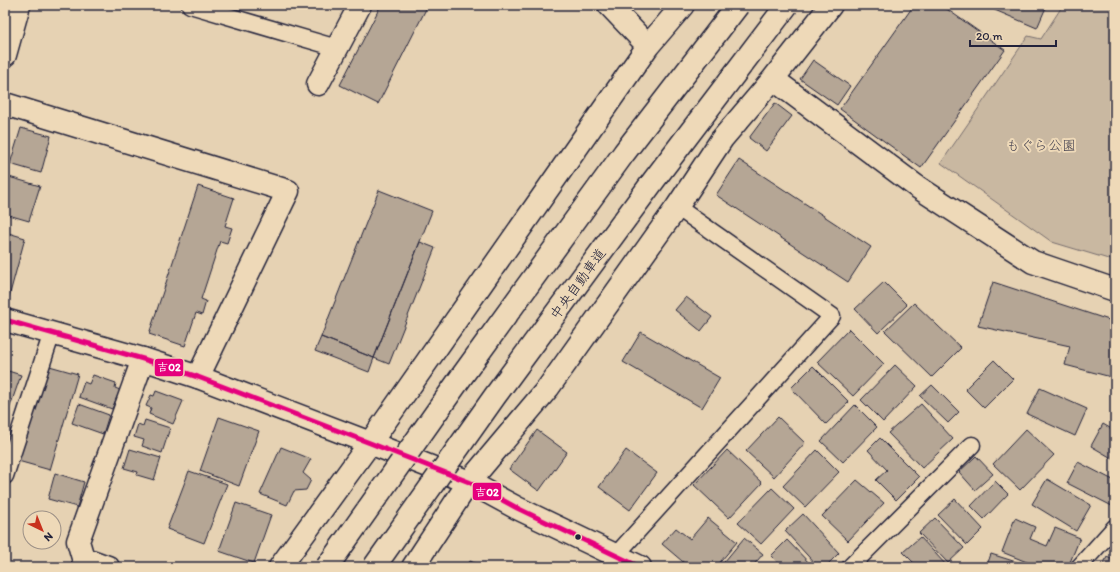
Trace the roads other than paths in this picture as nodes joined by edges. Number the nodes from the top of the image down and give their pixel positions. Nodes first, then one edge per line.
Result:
1 (19, 5) edge
2 (190, 5) edge
3 (360, 5) edge
4 (609, 5) edge
5 (683, 5) edge
6 (738, 5) edge
7 (788, 5) edge
8 (831, 5) edge
9 (648, 46) junction
10 (337, 48) junction
11 (5, 55) edge
12 (773, 79) junction
13 (318, 84) dead end
14 (5, 104) edge
15 (677, 207) junction
16 (1115, 290) edge
17 (5, 320) edge
18 (52, 333) junction
19 (143, 359) junction
20 (198, 377) junction
21 (370, 443) junction
22 (972, 445) dead end
23 (5, 476) edge
24 (469, 482) junction
25 (1115, 527) edge
26 (616, 555) junction
27 (108, 567) edge
28 (280, 567) edge
29 (327, 567) edge
30 (374, 567) edge
31 (413, 567) edge
32 (640, 567) edge
33 (850, 567) edge
34 (1079, 567) edge

1 - 11 main road
2 - 10 lane
3 - 10 main road
4 - 9 main road
5 - 9 main road
6 - 29 main road, bridge
7 - 30 main road, 中央自動車道, bridge
8 - 12 main road
9 - 21 main road
10 - 13 main road
12 - 15 main road
12 - 16 main road
14 - 20 main road
15 - 24 main road
15 - 26 lane
17 - 18 main road
18 - 19 main road
18 - 23 lane
19 - 20 main road
19 - 27 main road
20 - 21 main road
21 - 24 main road
21 - 28 main road
22 - 33 lane
24 - 26 main road
24 - 31 main road
25 - 34 lane
26 - 32 main road

